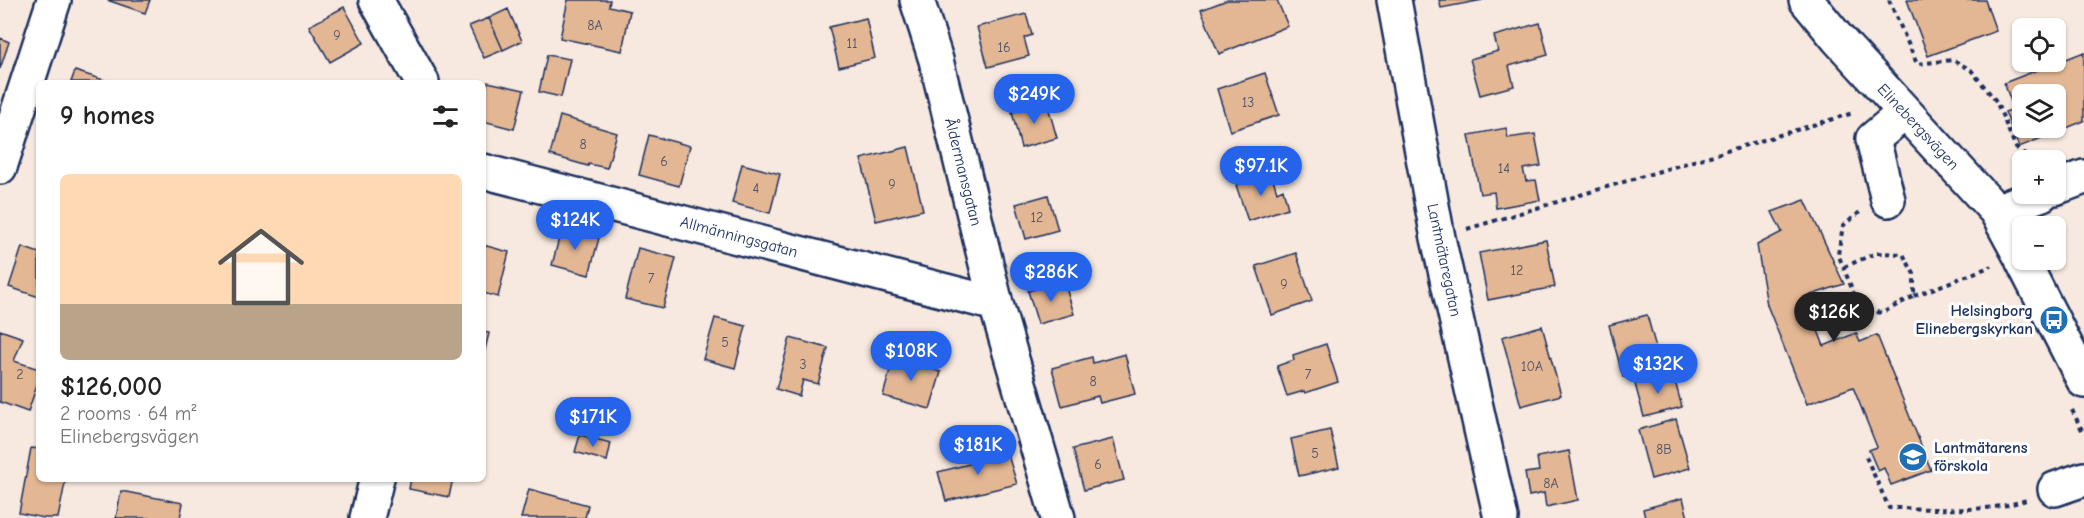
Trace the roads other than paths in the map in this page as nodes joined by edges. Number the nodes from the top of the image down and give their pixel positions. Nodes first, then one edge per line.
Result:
1 (54, 0) edge
2 (376, 0) edge
3 (917, 0) edge
4 (1394, 0) edge
5 (1806, 0) edge
6 (421, 80) edge
7 (1899, 107) junction
8 (0, 167) edge
9 (486, 172) edge
10 (2084, 177) edge
11 (2066, 184) edge
12 (1888, 200) road end
13 (2015, 204) edge
14 (1996, 211) junction
15 (2012, 258) edge
16 (2018, 270) edge
17 (996, 304) junction
18 (2084, 381) edge
19 (376, 482) edge
20 (367, 518) edge
21 (1058, 518) edge
22 (1501, 518) edge

1 - 8 street
2 - 6 street
3 - 17 street, Åldermansgatan
4 - 22 street, Lantmätaregatan
5 - 7 street, Elinebergsvägen
7 - 12 street
7 - 14 street, Elinebergsvägen
9 - 17 street, Allmänningsgatan
10 - 11 street
13 - 14 street
14 - 15 street, Elinebergsvägen
16 - 18 street, Elinebergsvägen
17 - 21 street, Åldermansgatan
19 - 20 street

